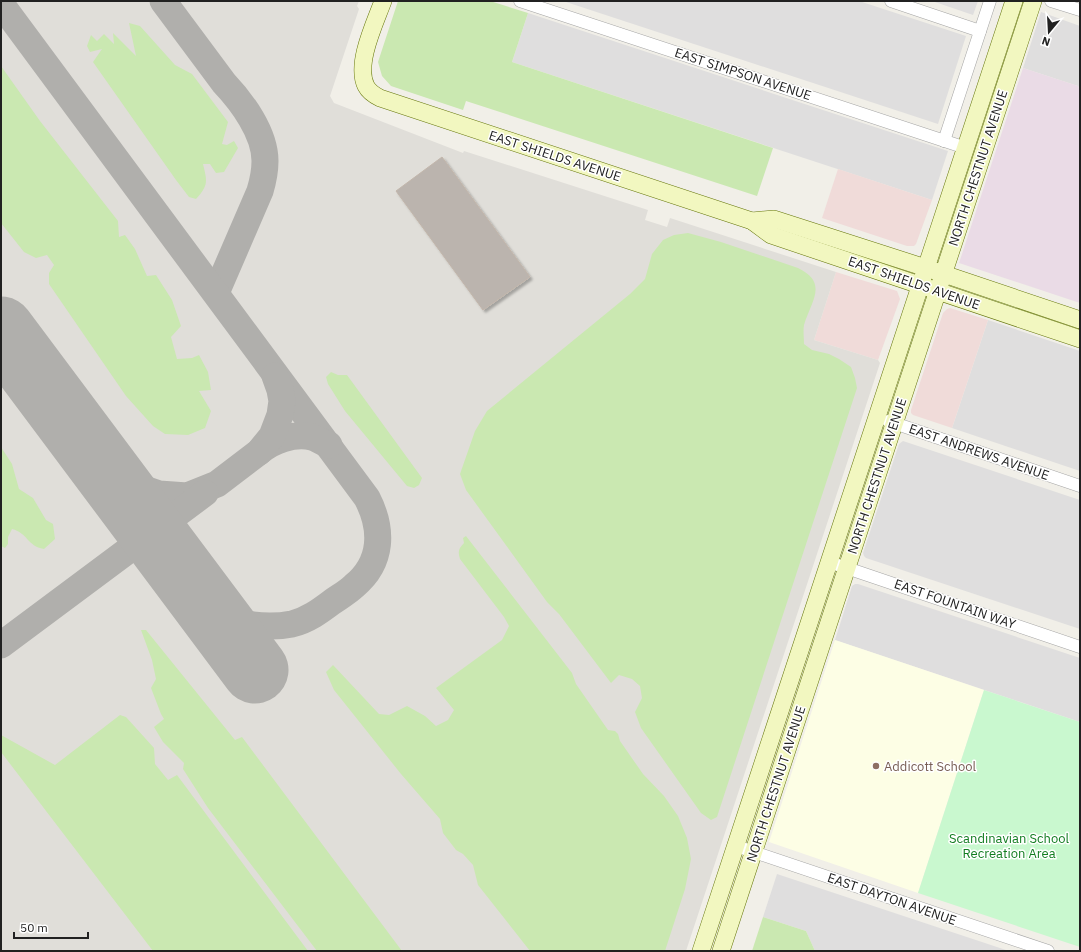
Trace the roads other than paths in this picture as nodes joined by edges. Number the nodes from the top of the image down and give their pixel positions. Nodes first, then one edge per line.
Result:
1 (383, 1) edge
2 (520, 1) edge
3 (891, 1) edge
4 (990, 1) edge
5 (1014, 1) edge
6 (1033, 1) edge
7 (1052, 1) edge
8 (1080, 10) edge
9 (980, 31) junction
10 (1004, 33) junction
11 (992, 126) junction
12 (944, 140) junction
13 (966, 148) junction
14 (752, 221) junction
15 (926, 268) junction
16 (944, 274) junction
17 (921, 285) junction
18 (938, 291) junction
19 (1080, 320) edge
20 (1080, 339) edge
21 (877, 417) junction
22 (895, 423) junction
23 (1080, 486) edge
24 (830, 562) junction
25 (847, 567) junction
26 (1080, 647) edge
27 (736, 846) junction
28 (753, 852) junction
29 (701, 951) edge
30 (721, 951) edge
31 (1048, 951) edge

1 - 14 main road, EAST SHIELDS AVENUE
2 - 12 street, EAST SIMPSON AVENUE
3 - 9 street
4 - 9 street
5 - 10 main road, NORTH CHESTNUT AVENUE
6 - 11 main road, NORTH CHESTNUT AVENUE
7 - 8 street
9 - 12 street
10 - 11 main road
10 - 13 main road, NORTH CHESTNUT AVENUE
11 - 16 main road, NORTH CHESTNUT AVENUE
12 - 13 street, EAST SIMPSON AVENUE
13 - 15 main road, NORTH CHESTNUT AVENUE
14 - 15 main road, EAST SHIELDS AVENUE
14 - 17 main road, EAST SHIELDS AVENUE
15 - 16 main road, EAST SHIELDS AVENUE
15 - 17 main road, NORTH CHESTNUT AVENUE
16 - 18 main road, NORTH CHESTNUT AVENUE
16 - 19 main road, EAST SHIELDS AVENUE
17 - 18 main road, EAST SHIELDS AVENUE
17 - 21 main road, NORTH CHESTNUT AVENUE
18 - 20 main road, EAST SHIELDS AVENUE
18 - 22 main road, NORTH CHESTNUT AVENUE
21 - 22 street, EAST ANDREWS AVENUE
21 - 24 main road, NORTH CHESTNUT AVENUE
22 - 23 street, EAST ANDREWS AVENUE
22 - 25 main road, NORTH CHESTNUT AVENUE
24 - 25 street, EAST FOUNTAIN WAY
24 - 27 main road, NORTH CHESTNUT AVENUE
25 - 26 street, EAST FOUNTAIN WAY
25 - 28 main road, NORTH CHESTNUT AVENUE
27 - 28 street, EAST DAYTON AVENUE
27 - 29 main road, NORTH CHESTNUT AVENUE
28 - 30 main road, NORTH CHESTNUT AVENUE
28 - 31 street, EAST DAYTON AVENUE

